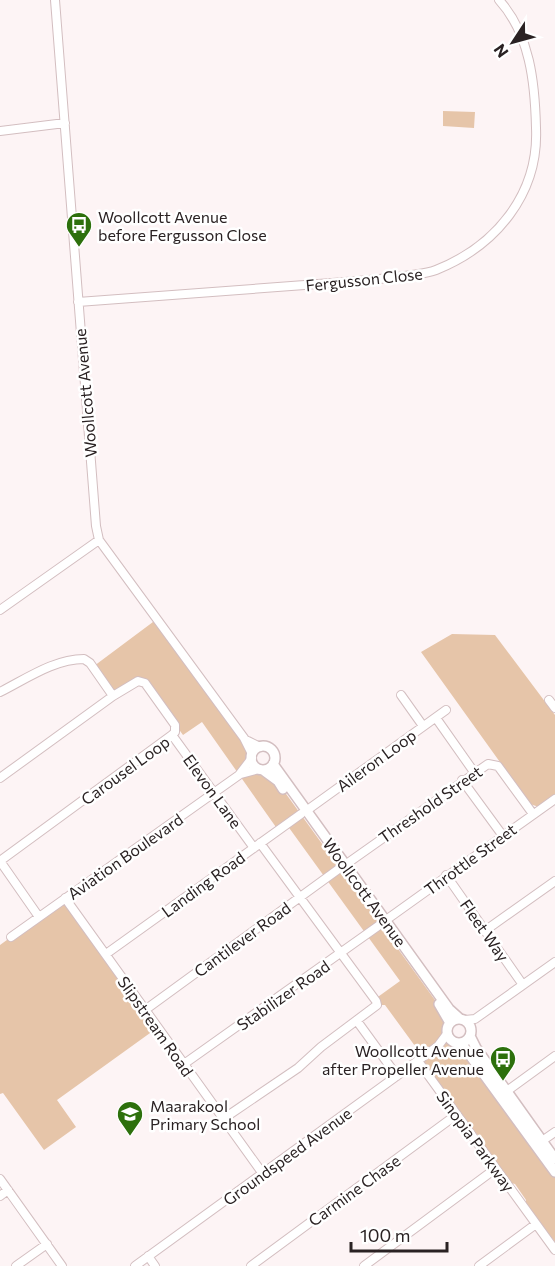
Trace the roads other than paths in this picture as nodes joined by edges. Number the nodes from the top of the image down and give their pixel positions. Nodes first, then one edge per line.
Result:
1 (55, 0) edge
2 (499, 0) edge
3 (65, 123) junction
4 (0, 131) edge
5 (78, 302) junction
6 (99, 540) junction
7 (0, 610) edge
8 (0, 692) edge
9 (401, 695) dead end
10 (113, 696) junction
11 (549, 700) dead end
12 (555, 708) edge
13 (447, 710) dead end
14 (435, 718) junction
15 (423, 726) junction
16 (172, 735) junction
17 (255, 753) junction
18 (273, 764) junction
19 (261, 770) junction
20 (474, 772) junction
21 (239, 775) junction
22 (0, 778) edge
23 (462, 780) junction
24 (214, 793) junction
25 (555, 799) edge
26 (304, 813) junction
27 (533, 814) junction
28 (503, 836) junction
29 (257, 845) junction
30 (0, 861) edge
31 (342, 866) junction
32 (446, 875) junction
33 (555, 881) edge
34 (65, 898) junction
35 (300, 898) junction
36 (39, 917) junction
37 (383, 922) junction
38 (486, 930) junction
39 (11, 937) dead end
40 (341, 953) junction
41 (106, 954) junction
42 (555, 962) edge
43 (523, 985) junction
44 (145, 1010) junction
45 (357, 1021) junction
46 (465, 1024) junction
47 (454, 1040) junction
48 (555, 1056) edge
49 (418, 1061) junction
50 (184, 1064) junction
51 (396, 1076) junction
52 (507, 1091) junction
53 (456, 1115) junction
54 (223, 1119) junction
55 (555, 1132) edge
56 (542, 1141) junction
57 (555, 1159) edge
58 (495, 1169) junction
59 (555, 1172) edge
60 (263, 1174) junction
61 (0, 1179) edge
62 (8, 1190) junction
63 (0, 1196) edge
64 (536, 1224) junction
65 (47, 1244) junction
66 (555, 1250) edge
67 (148, 1256) junction
68 (16, 1266) edge
69 (62, 1266) edge
70 (135, 1266) edge
71 (155, 1266) edge
72 (251, 1266) edge
73 (364, 1266) edge
74 (479, 1266) edge

1 - 3 street, Woollcott Avenue
2 - 5 street, Fergusson Close
3 - 4 street
3 - 5 street, Woollcott Avenue
5 - 6 street, Woollcott Avenue
6 - 7 street
6 - 17 street, Woollcott Avenue
8 - 10 street
9 - 15 street
10 - 16 street, Carousel Loop
10 - 22 street, Carousel Loop
11 - 12 street
13 - 14 street, Aileron Loop
14 - 15 street, Aileron Loop
14 - 20 street
15 - 26 street, Aileron Loop
16 - 24 street, Elevon Lane
16 - 30 street, Carousel Loop
17 - 18 main road, Woollcott Avenue
17 - 19 main road, Woollcott Avenue
17 - 21 street, Aviation Boulevard
18 - 19 main road
18 - 26 main road, Woollcott Avenue
19 - 21 street, Aviation Boulevard
19 - 26 main road, Woollcott Avenue
20 - 23 street, Threshold Street
20 - 27 street, Threshold Street
21 - 24 street, Aviation Boulevard
23 - 28 street
23 - 31 street, Threshold Street
24 - 29 street, Elevon Lane
24 - 34 street, Aviation Boulevard
25 - 27 street, Throttle Street
26 - 29 street, Landing Road
26 - 31 main road, Woollcott Avenue
27 - 28 street, Throttle Street
28 - 32 street, Throttle Street
29 - 35 street, Elevon Lane
29 - 41 street, Landing Road
30 - 36 street
31 - 35 street, Cantilever Road
31 - 37 main road, Woollcott Avenue
32 - 37 street, Throttle Street
32 - 38 street, Fleet Way
33 - 38 street
34 - 36 street, Aviation Boulevard
34 - 41 street, Slipstream Road
35 - 40 street, Elevon Lane
35 - 44 street, Cantilever Road
36 - 39 street, Aviation Boulevard
37 - 40 street, Stabilizer Road
37 - 46 main road, Woollcott Avenue
38 - 43 street, Fleet Way
40 - 45 street, Elevon Lane
40 - 50 street, Stabilizer Road
41 - 44 street, Slipstream Road
42 - 43 street
43 - 46 street
44 - 50 street, Slipstream Road
45 - 51 street
45 - 54 street
46 - 47 main road
46 - 47 main road
46 - 52 main road, Woollcott Avenue
47 - 49 street, Groundspeed Avenue
47 - 59 main road
48 - 52 street
49 - 51 street, Groundspeed Avenue
49 - 53 street, Sinopia Parkway
50 - 54 street, Slipstream Road
51 - 60 street, Groundspeed Avenue
52 - 56 main road, Woollcott Avenue
53 - 58 street, Sinopia Parkway
53 - 72 street, Carmine Chase
54 - 60 street, Slipstream Road
55 - 56 street
56 - 57 main road, Woollcott Avenue
58 - 64 street, Sinopia Parkway
58 - 73 street
60 - 67 street, Groundspeed Avenue
61 - 62 street
62 - 63 street
62 - 65 street
64 - 66 street, Sinopia Parkway
64 - 74 street
65 - 68 street
65 - 69 street
67 - 70 street, Groundspeed Avenue
67 - 71 street

